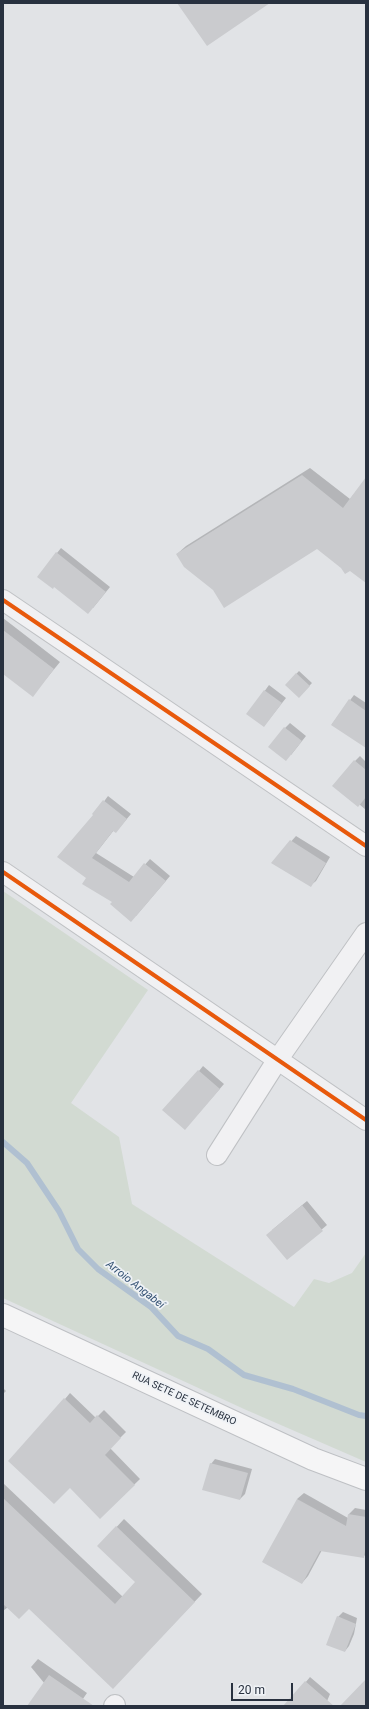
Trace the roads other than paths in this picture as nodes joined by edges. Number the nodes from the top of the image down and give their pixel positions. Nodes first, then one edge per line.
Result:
1 (3, 600) edge
2 (366, 846) edge
3 (3, 872) edge
4 (366, 934) edge
5 (278, 1059) junction
6 (366, 1120) edge
7 (217, 1155) dead end
8 (3, 1314) edge
9 (366, 1479) edge

1 - 2 street
3 - 5 street
4 - 5 street
5 - 6 street
5 - 7 street
8 - 9 main road, RUA SETE DE SETEMBRO

